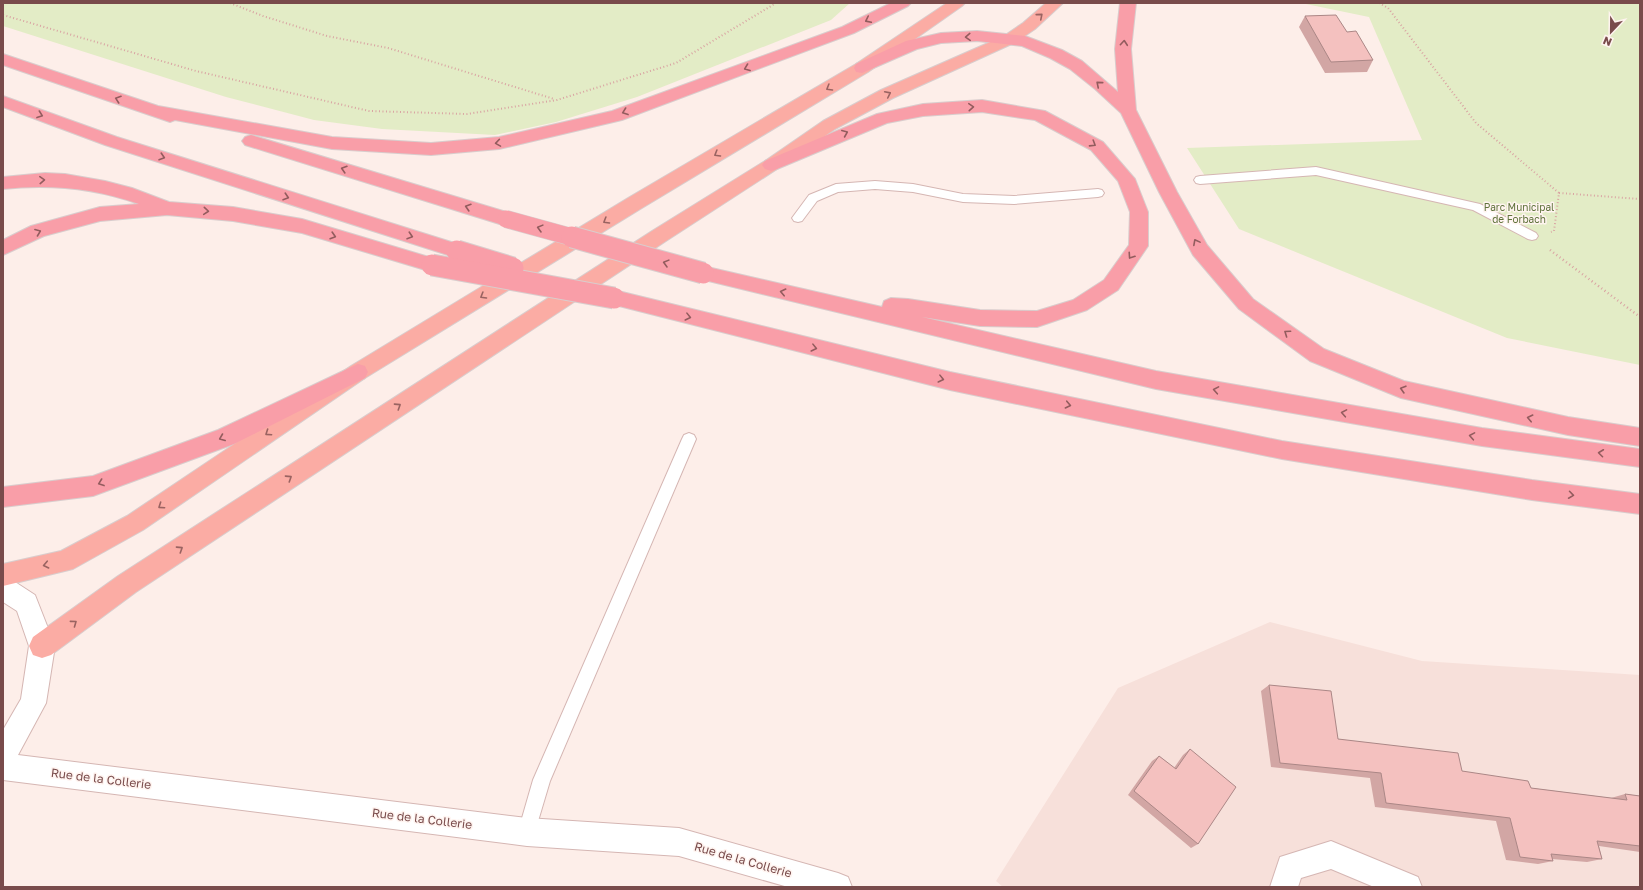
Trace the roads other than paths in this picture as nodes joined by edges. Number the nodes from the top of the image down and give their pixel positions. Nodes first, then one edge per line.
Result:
1 (903, 3) edge
2 (957, 3) edge
3 (1055, 3) edge
4 (1128, 3) edge
5 (1010, 39) junction
6 (3, 58) edge
7 (862, 68) junction
8 (3, 101) edge
9 (1128, 110) junction
10 (155, 111) junction
11 (771, 165) junction
12 (1200, 180) dead end
13 (3, 183) edge
14 (1098, 192) dead end
15 (167, 208) junction
16 (798, 218) dead end
17 (1532, 236) road end
18 (3, 248) edge
19 (614, 298) junction
20 (820, 301) junction
21 (358, 372) junction
22 (1640, 437) edge
23 (689, 440) dead end
24 (1640, 458) edge
25 (3, 497) edge
26 (1640, 504) edge
27 (3, 575) edge
28 (3, 588) edge
29 (42, 646) junction
30 (3, 755) edge
31 (3, 767) edge
32 (527, 832) junction
33 (838, 887) edge
34 (1284, 887) edge
35 (1408, 887) edge

1 -> 10 highway
2 - 7 highway
5 -> 3 highway
9 -> 4 highway
5 -> 7 highway
9 -> 5 highway
11 -> 5 highway
10 -> 6 highway
7 -> 21 highway
8 -> 19 highway, bridge
22 -> 9 highway
20 -> 10 highway, bridge
11 -> 20 highway
29 -> 11 highway
12 - 17 lane
13 -> 15 highway
14 - 16 lane
18 -> 15 highway
15 -> 19 highway, bridge
19 -> 26 highway
24 -> 20 highway
21 -> 25 highway
21 -> 27 highway
23 - 32 lane
28 - 29 street
29 - 30 street
31 - 32 street, Rue de la Collerie
32 - 33 street, Rue de la Collerie
34 - 35 street

